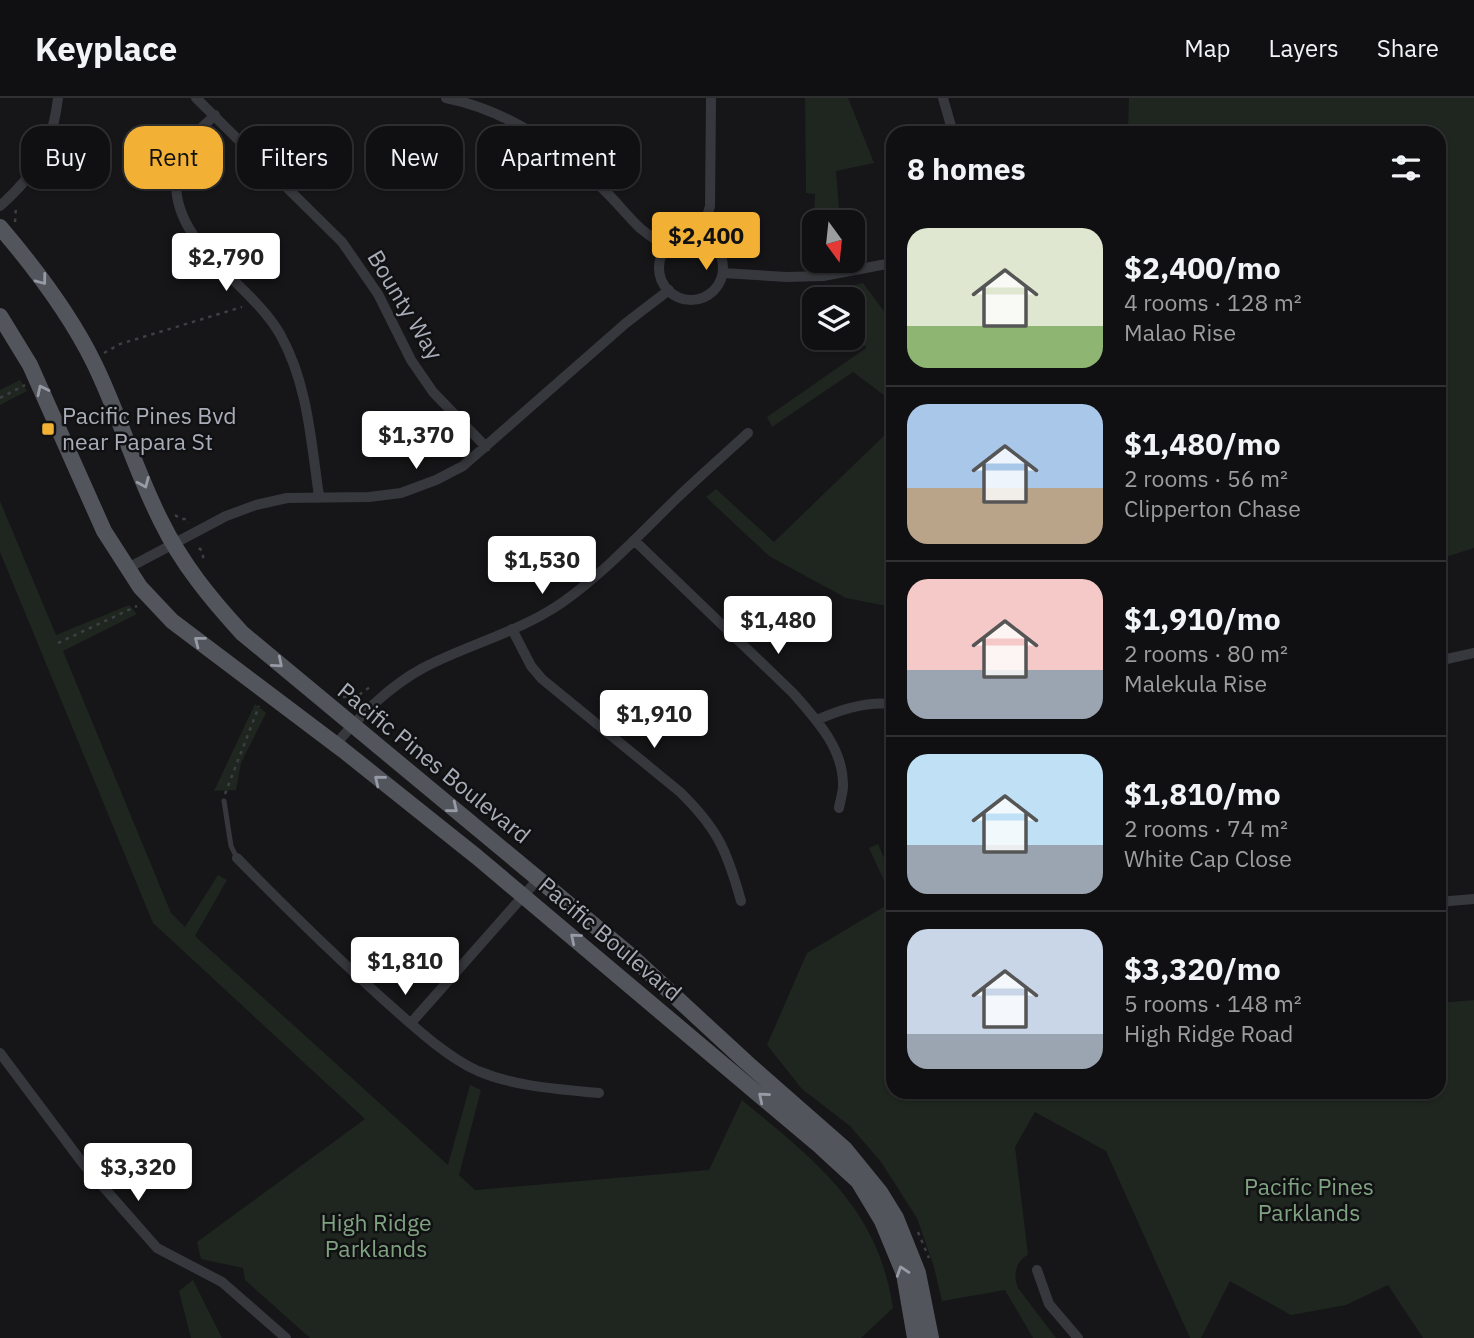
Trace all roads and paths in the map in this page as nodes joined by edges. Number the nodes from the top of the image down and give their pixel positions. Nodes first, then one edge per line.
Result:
1 (58, 98) edge
2 (196, 98) edge
3 (446, 98) edge
4 (711, 98) edge
5 (943, 98) edge
6 (215, 115) junction
7 (951, 126) edge
8 (0, 206) edge
9 (0, 227) edge
10 (701, 237) junction
11 (666, 247) junction
12 (886, 264) edge
13 (723, 273) junction
14 (669, 290) junction
15 (253, 298) junction
16 (0, 316) edge
17 (104, 353) dead end
18 (37, 379) junction
19 (0, 398) edge
20 (748, 433) dead end
21 (486, 447) junction
22 (320, 496) junction
23 (635, 541) junction
24 (174, 545) junction
25 (199, 548) dead end
26 (203, 565) dead end
27 (128, 568) junction
28 (149, 596) junction
29 (512, 629) junction
30 (58, 643) dead end
31 (1474, 653) edge
32 (1446, 659) edge
33 (372, 690) dead end
34 (267, 693) junction
35 (340, 696) dead end
36 (886, 703) edge
37 (817, 720) junction
38 (352, 725) junction
39 (335, 744) junction
40 (224, 801) joint
41 (839, 808) dead end
42 (237, 858) joint
43 (539, 878) junction
44 (523, 895) junction
45 (1474, 899) edge
46 (741, 901) dead end
47 (1446, 901) edge
48 (411, 1024) junction
49 (0, 1053) edge
50 (599, 1093) dead end
51 (1037, 1270) dead end
52 (286, 1338) edge
53 (915, 1338) edge
54 (931, 1338) edge
55 (1078, 1338) edge

1 - 8 street
2 - 6 street, Bounty Way
3 - 11 street
4 - 10 street
5 - 7 street
6 - 15 street
6 - 21 street, Bounty Way
9 -> 24 main road, Pacific Pines Boulevard
10 - 11 street
10 - 13 street
11 - 14 street
12 - 13 street
13 - 14 street
14 - 21 street
15 - 17 path
15 - 22 street
16 - 18 main road, Pacific Boulevard
18 - 19 path
27 -> 18 main road, Pacific Boulevard
20 - 23 street
21 - 22 street
22 - 24 street
23 - 29 street
23 - 37 street
24 - 27 street
24 -> 38 main road, Pacific Pines Boulevard
25 - 26 path
27 - 28 main road, Pacific Boulevard
28 - 30 path
34 -> 28 main road, Pacific Boulevard
29 - 38 street
29 - 46 street
31 - 32 street
33 - 35 path
34 - 39 main road, Pacific Boulevard
34 - 40 path
36 - 37 street
37 - 41 street
38 - 39 street
38 -> 43 main road, Pacific Pines Boulevard
44 -> 39 main road, Pacific Boulevard
40 - 42 lane
42 - 48 street
43 - 44 street
43 - 54 main road, Pacific Pines Boulevard
44 - 48 street
53 -> 44 main road, Pacific Boulevard
45 - 47 street
48 - 50 street
49 - 52 street
51 - 55 street

